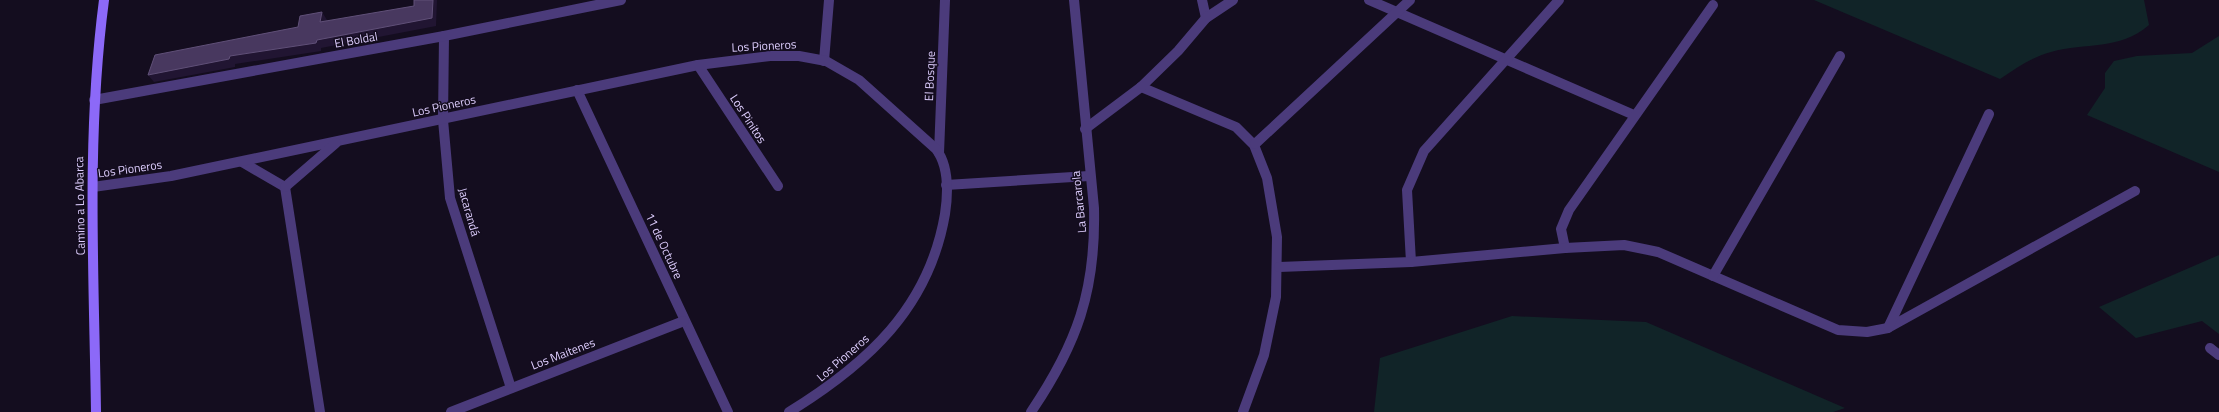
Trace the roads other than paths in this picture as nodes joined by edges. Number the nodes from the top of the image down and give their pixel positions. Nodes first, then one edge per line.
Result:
1 (104, 0) edge
2 (621, 0) edge
3 (830, 0) edge
4 (945, 0) edge
5 (1074, 0) edge
6 (1202, 0) edge
7 (1232, 0) edge
8 (1369, 0) edge
9 (1410, 0) edge
10 (1559, 0) edge
11 (1712, 6) dead end
12 (1397, 12) junction
13 (1206, 18) junction
14 (444, 36) junction
15 (1840, 56) dead end
16 (1506, 59) junction
17 (824, 61) junction
18 (698, 65) junction
19 (1141, 87) junction
20 (577, 90) junction
21 (94, 100) junction
22 (1989, 114) dead end
23 (1634, 115) junction
24 (443, 120) junction
25 (1085, 129) junction
26 (337, 142) junction
27 (1255, 144) junction
28 (939, 153) junction
29 (242, 162) junction
30 (1089, 176) junction
31 (946, 185) junction
32 (778, 186) dead end
33 (92, 187) junction
34 (285, 187) junction
35 (2135, 191) dead end
36 (1565, 248) junction
37 (1411, 262) junction
38 (1279, 268) junction
39 (1713, 276) junction
40 (684, 321) junction
41 (1888, 328) junction
42 (2210, 348) dead end
43 (2219, 355) edge
44 (511, 388) junction
45 (96, 412) edge
46 (320, 412) edge
47 (451, 412) edge
48 (728, 412) edge
49 (789, 412) edge
50 (1031, 412) edge
51 (1243, 412) edge

1 - 21 main road, Camino a Lo Abarca
2 - 14 street, El Boldal
3 - 17 street
4 - 28 street, El Bosque
5 - 25 street, La Barcarola
6 - 13 street
7 - 13 street
8 - 12 street
9 - 12 street
10 - 16 street
11 - 23 street
12 - 16 street
12 - 27 street
13 - 19 street
14 - 21 street, El Boldal
14 - 24 street, Jacarandá
15 - 39 street
16 - 23 street
16 - 37 street
17 - 18 street, Los Pioneros
17 - 28 street, Los Pioneros
18 - 20 street, Los Pioneros
18 - 32 street, Los Pinitos
19 - 25 street
19 - 27 street
20 - 24 street, Los Pioneros
20 - 40 street, 11 de Octubre
21 - 33 main road, Camino a Lo Abarca
22 - 41 street
23 - 36 street
24 - 26 street, Los Pioneros
24 - 44 street, Jacarandá
25 - 30 street, La Barcarola
26 - 29 street, Los Pioneros
26 - 34 street, Los Pioneros
27 - 38 street
28 - 31 street, Los Pioneros
29 - 33 street, Los Pioneros
29 - 34 street
30 - 31 street
30 - 50 street, La Barcarola
31 - 49 street, Los Pioneros
33 - 45 main road, Camino a Lo Abarca
34 - 46 street
35 - 41 street
36 - 37 street
36 - 39 street
37 - 38 street
38 - 51 street
39 - 41 street
40 - 44 street, Los Maitenes
40 - 48 street, 11 de Octubre
42 - 43 street
44 - 47 street, Los Maitenes

